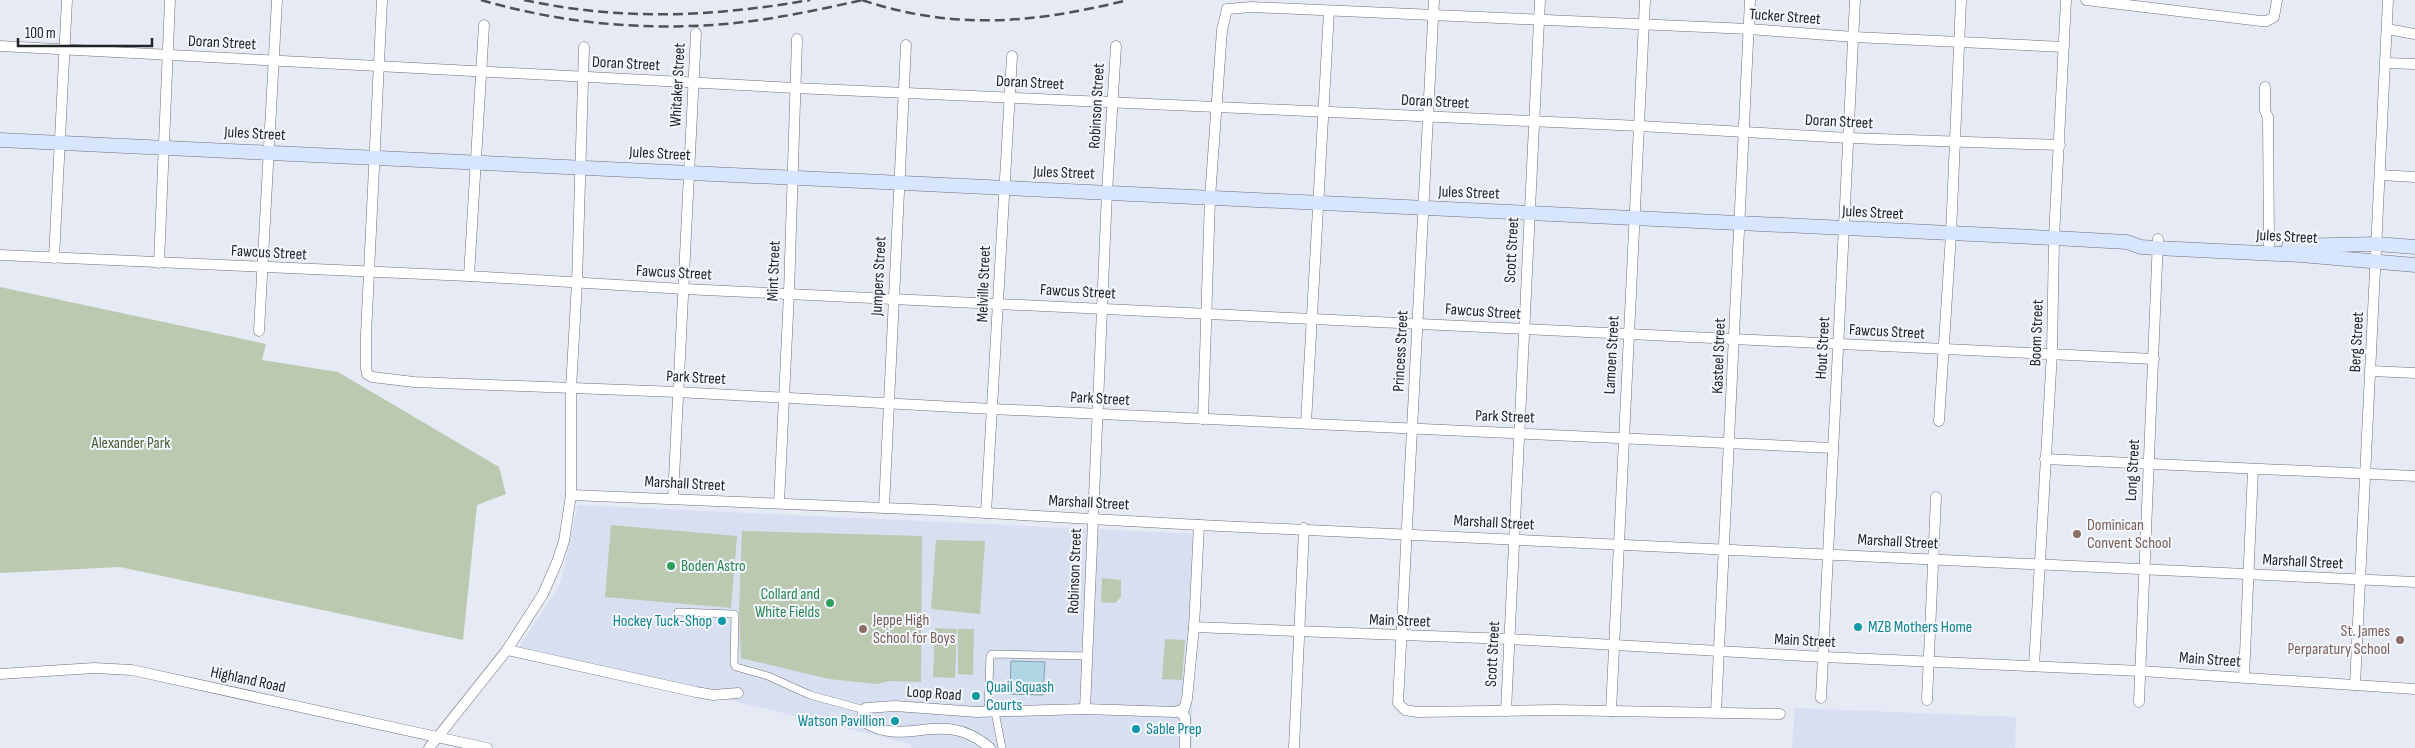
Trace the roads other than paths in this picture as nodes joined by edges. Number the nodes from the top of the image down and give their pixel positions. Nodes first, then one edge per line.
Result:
1 (67, 0) edge
2 (170, 0) edge
3 (277, 0) edge
4 (382, 0) edge
5 (1434, 0) edge
6 (1540, 0) edge
7 (1645, 0) edge
8 (1750, 0) edge
9 (1855, 0) edge
10 (1961, 0) edge
11 (2066, 0) edge
12 (2086, 0) edge
13 (2278, 0) edge
14 (2388, 0) edge
15 (2172, 5) edge
16 (1330, 11) junction
17 (1433, 16) junction
18 (1539, 19) junction
19 (484, 25) dead end
20 (1644, 25) junction
21 (1749, 29) junction
22 (2387, 29) junction
23 (696, 33) dead end
24 (2415, 34) edge
25 (1854, 37) junction
26 (797, 39) dead end
27 (1959, 41) junction
28 (906, 45) dead end
29 (0, 46) edge
30 (1116, 46) dead end
31 (584, 47) dead end
32 (2064, 47) junction
33 (63, 49) junction
34 (170, 55) junction
35 (1012, 56) dead end
36 (274, 61) junction
37 (2386, 64) junction
38 (2415, 64) edge
39 (378, 66) junction
40 (482, 73) junction
41 (583, 76) junction
42 (694, 83) junction
43 (2265, 87) dead end
44 (795, 88) junction
45 (904, 92) junction
46 (1008, 97) junction
47 (1113, 103) junction
48 (1217, 107) junction
49 (1324, 112) junction
50 (1428, 116) junction
51 (1535, 121) junction
52 (1640, 126) junction
53 (1744, 132) junction
54 (1849, 138) junction
55 (0, 140) edge
56 (1954, 141) junction
57 (60, 143) junction
58 (2060, 145) junction
59 (163, 148) junction
60 (269, 152) junction
61 (374, 157) junction
62 (477, 162) junction
63 (580, 166) junction
64 (688, 173) junction
65 (2380, 175) junction
66 (792, 177) junction
67 (2415, 177) edge
68 (900, 184) junction
69 (1003, 189) junction
70 (1107, 192) junction
71 (1210, 198) junction
72 (1320, 203) junction
73 (1422, 208) junction
74 (1529, 213) junction
75 (1635, 220) junction
76 (1738, 224) junction
77 (1844, 229) junction
78 (1951, 234) junction
79 (2054, 238) junction
80 (2157, 244) junction
81 (2377, 244) junction
82 (2269, 245) junction
83 (2415, 247) edge
84 (0, 255) edge
85 (54, 258) junction
86 (2377, 262) junction
87 (159, 263) junction
88 (2415, 265) edge
89 (262, 268) junction
90 (369, 272) junction
91 (469, 276) junction
92 (577, 282) junction
93 (684, 289) junction
94 (789, 293) junction
95 (893, 299) junction
96 (999, 304) junction
97 (1102, 308) junction
98 (1206, 312) junction
99 (1313, 318) junction
100 (1417, 323) junction
101 (1524, 330) junction
102 (259, 331) dead end
103 (1628, 334) junction
104 (1735, 339) junction
105 (1839, 344) junction
106 (1943, 349) junction
107 (2052, 354) junction
108 (2154, 359) junction
109 (2371, 371) junction
110 (2415, 373) edge
111 (571, 389) junction
112 (677, 392) junction
113 (784, 397) junction
114 (889, 403) junction
115 (992, 409) junction
116 (1097, 414) junction
117 (1203, 419) junction
118 (1939, 421) dead end
119 (1306, 423) junction
120 (1412, 428) junction
121 (1519, 433) junction
122 (1624, 438) junction
123 (1730, 443) junction
124 (1833, 448) junction
125 (2044, 459) junction
126 (2148, 464) junction
127 (2253, 470) junction
128 (2365, 474) junction
129 (2415, 476) edge
130 (571, 495) junction
131 (1936, 497) dead end
132 (674, 498) junction
133 (779, 503) junction
134 (884, 508) junction
135 (986, 513) junction
136 (1093, 518) junction
137 (1199, 525) junction
138 (1304, 528) junction
139 (1406, 533) junction
140 (1514, 539) junction
141 (1618, 544) junction
142 (1724, 549) junction
143 (1829, 554) junction
144 (1934, 559) junction
145 (2038, 565) junction
146 (2144, 569) junction
147 (2249, 574) junction
148 (2360, 579) junction
149 (2415, 582) edge
150 (678, 612) dead end
151 (1194, 627) junction
152 (1298, 632) junction
153 (1401, 636) junction
154 (1509, 640) junction
155 (1614, 646) junction
156 (507, 650) junction
157 (1718, 652) junction
158 (1087, 656) junction
159 (1824, 657) junction
160 (1929, 662) junction
161 (2034, 666) junction
162 (2141, 671) junction
163 (0, 674) edge
164 (2244, 678) junction
165 (2355, 685) junction
166 (2415, 689) edge
167 (738, 694) dead end
168 (1821, 698) dead end
169 (1927, 700) dead end
170 (2139, 702) dead end
171 (1085, 708) junction
172 (865, 710) junction
173 (1180, 711) junction
174 (1506, 711) junction
175 (1611, 711) junction
176 (992, 712) junction
177 (1716, 712) junction
178 (1780, 714) dead end
179 (438, 737) junction
180 (429, 748) edge
181 (487, 748) edge
182 (990, 748) edge
183 (1002, 748) edge
184 (1185, 748) edge
185 (1294, 748) edge

1 - 33 street
2 - 34 street
3 - 36 street
4 - 39 street
5 - 17 street, Princess Street
6 - 18 street, Scott Street
7 - 20 street, Lamoen Street
8 - 21 street, Kasteel Street
9 - 25 street, Hout Street
10 - 27 street
11 - 32 street, Boom Street
12 - 15 street
13 - 15 street
14 - 22 street, Berg Street
16 - 17 street, Tucker Street
16 - 48 street, Tucker Street
16 - 49 street
17 - 18 street, Tucker Street
17 - 50 street, Princess Street
18 - 20 street, Tucker Street
18 - 51 street, Scott Street
19 - 40 street
20 - 21 street, Tucker Street
20 - 52 street, Lamoen Street
21 - 25 street, Tucker Street
21 - 53 street, Kasteel Street
22 - 24 street
22 - 37 street, Berg Street
23 - 42 street, Whitaker Street
25 - 27 street, Tucker Street
25 - 54 street, Hout Street
26 - 44 street, Mint Street
27 - 32 street, Tucker Street
27 - 56 street
28 - 45 street, Jumpers Street
29 - 33 street, Doran Street
30 - 47 street, Robinson Street
31 - 41 street
32 - 58 street, Boom Street
33 - 34 street, Doran Street
33 - 57 street
34 - 36 street, Doran Street
34 - 59 street
35 - 46 street, Melville Street
36 - 39 street, Doran Street
36 - 60 street
37 - 38 street
37 - 65 street, Berg Street
39 - 40 street, Doran Street
39 - 61 street
40 - 41 street, Doran Street
40 - 62 street
41 - 42 street, Doran Street
41 - 63 street
42 - 44 street, Doran Street
42 - 64 street, Whitaker Street
43 - 82 street
44 - 45 street, Doran Street
44 - 66 street, Mint Street
45 - 46 street, Doran Street
45 - 68 street, Jumpers Street
46 - 47 street, Doran Street
46 - 69 street, Melville Street
47 - 48 street, Doran Street
47 - 70 street, Robinson Street
48 - 49 street, Doran Street
48 - 71 street, Tucker Street
49 - 50 street, Doran Street
49 - 72 street
50 - 51 street, Doran Street
50 - 73 street, Princess Street
51 - 52 street, Doran Street
51 - 74 street, Scott Street
52 - 53 street, Doran Street
52 - 75 street, Lamoen Street
53 - 54 street, Doran Street
53 - 76 street, Kasteel Street
54 - 56 street, Doran Street
54 - 77 street, Hout Street
55 - 57 main road, Jules Street
56 - 58 street, Doran Street
56 - 78 street
57 - 59 main road, Jules Street
57 - 85 street
58 - 79 street, Boom Street
59 - 60 main road, Jules Street
59 - 87 street
60 - 61 main road, Jules Street
60 - 89 street
61 - 62 main road, Jules Street
61 - 90 street
62 - 63 main road, Jules Street
62 - 91 street
63 - 64 main road, Jules Street
63 - 92 street
64 - 66 main road, Jules Street
64 - 93 street, Whitaker Street
65 - 67 street
65 - 81 street, Berg Street
66 - 68 main road, Jules Street
66 - 94 street, Mint Street
68 - 69 main road, Jules Street
68 - 95 street, Jumpers Street
69 - 70 main road, Jules Street
69 - 96 street, Melville Street
70 - 71 main road, Jules Street
70 - 97 street, Robinson Street
71 - 72 main road, Jules Street
71 - 98 street, Tucker Street
72 - 73 main road, Jules Street
72 - 99 street
73 - 74 main road, Jules Street
73 - 100 street, Princess Street
74 - 75 main road, Jules Street
74 - 101 street, Scott Street
75 - 76 main road, Jules Street
75 - 103 street, Lamoen Street
76 - 77 main road, Jules Street
76 - 104 street, Kasteel Street
77 - 78 main road, Jules Street
77 - 105 street, Hout Street
78 - 79 main road, Jules Street
78 - 106 street
79 - 80 main road, Jules Street
79 - 107 street, Boom Street
80 - 82 main road, Jules Street
80 - 86 main road, Jules Street
80 - 108 street, Long Street
81 - 82 main road, Jules Street
81 - 83 main road, Jules Street
81 - 86 street, Berg Street
84 - 85 street, Fawcus Street
85 - 87 street, Fawcus Street
86 - 88 main road, Jules Street
86 - 109 street, Berg Street
87 - 89 street, Fawcus Street
89 - 90 street, Fawcus Street
89 - 102 street
90 - 91 street, Fawcus Street
90 - 111 street, Park Street
91 - 92 street, Fawcus Street
92 - 93 street, Fawcus Street
92 - 111 street
93 - 94 street, Fawcus Street
93 - 112 street, Whitaker Street
94 - 95 street, Fawcus Street
94 - 113 street, Mint Street
95 - 96 street, Fawcus Street
95 - 114 street, Jumpers Street
96 - 97 street, Fawcus Street
96 - 115 street, Melville Street
97 - 98 street, Fawcus Street
97 - 116 street, Robinson Street
98 - 99 street, Fawcus Street
98 - 117 street, Tucker Street
99 - 100 street, Fawcus Street
99 - 119 street
100 - 101 street, Fawcus Street
100 - 120 street, Princess Street
101 - 103 street, Fawcus Street
101 - 121 street, Scott Street
103 - 104 street, Fawcus Street
103 - 122 street, Lamoen Street
104 - 105 street, Fawcus Street
104 - 123 street, Kasteel Street
105 - 106 street, Fawcus Street
105 - 124 street, Hout Street
106 - 107 street, Fawcus Street
106 - 118 street
107 - 108 street, Fawcus Street
107 - 125 street, Boom Street
108 - 126 street, Long Street
109 - 110 street
109 - 128 street, Berg Street
111 - 112 street, Park Street
111 - 130 street
112 - 113 street, Park Street
112 - 132 street, Whitaker Street
113 - 114 street, Park Street
113 - 133 street, Mint Street
114 - 115 street, Park Street
114 - 134 street, Jumpers Street
115 - 116 street, Park Street
115 - 135 street, Melville Street
116 - 117 street, Park Street
116 - 136 street, Robinson Street
117 - 119 street, Park Street
119 - 120 street, Park Street
120 - 121 street, Park Street
120 - 139 street, Princess Street
121 - 122 street, Park Street
121 - 140 street, Scott Street
122 - 123 street, Park Street
122 - 141 street, Lamoen Street
123 - 124 street, Park Street
123 - 142 street, Kasteel Street
124 - 143 street, Hout Street
125 - 126 street
125 - 145 street, Boom Street
126 - 127 street
126 - 146 street, Long Street
127 - 128 street
127 - 147 street
128 - 129 street
128 - 148 street, Berg Street
130 - 132 street, Marshall Street
130 - 156 street
131 - 144 street
132 - 133 street, Marshall Street
133 - 134 street, Marshall Street
134 - 135 street, Marshall Street
135 - 136 street, Marshall Street
136 - 137 street, Marshall Street
136 - 158 street, Robinson Street
137 - 138 street, Marshall Street
137 - 151 street
138 - 139 street, Marshall Street
138 - 152 street
139 - 140 street, Marshall Street
139 - 153 street, Princess Street
140 - 141 street, Marshall Street
140 - 154 street, Scott Street
141 - 142 street, Marshall Street
141 - 155 street, Lamoen Street
142 - 143 street, Marshall Street
142 - 157 street, Kasteel Street
143 - 144 street, Marshall Street
143 - 159 street, Hout Street
144 - 145 street, Marshall Street
144 - 160 street
145 - 146 street, Marshall Street
145 - 161 street, Boom Street
146 - 147 street, Marshall Street
146 - 162 street, Long Street
147 - 148 street, Marshall Street
147 - 164 street
148 - 149 street, Marshall Street
148 - 165 street, Berg Street
150 - 172 street
151 - 152 street, Main Street
151 - 173 street
152 - 153 street, Main Street
152 - 185 street
153 - 154 street, Main Street
153 - 174 street, Princess Street
154 - 155 street, Main Street
154 - 174 street, Scott Street
155 - 157 street, Main Street
155 - 175 street, Lamoen Street
156 - 167 street
156 - 179 street
157 - 159 street, Main Street
157 - 177 street, Kasteel Street
158 - 171 street, Robinson Street
158 - 176 street
159 - 160 street, Main Street
159 - 168 street, Hout Street
160 - 161 street, Main Street
160 - 169 street
161 - 162 street, Main Street
162 - 164 street, Main Street
162 - 170 street, Long Street
163 - 179 street, Highland Road
164 - 165 street, Main Street
165 - 166 street, Main Street
171 - 173 street, Loop Road
171 - 176 street, Loop Road
172 - 176 street, Loop Road
172 - 182 street, Loop Road
173 - 184 street
174 - 175 street
175 - 177 street
176 - 183 street
177 - 178 street
179 - 180 street
179 - 181 street, Highland Road

